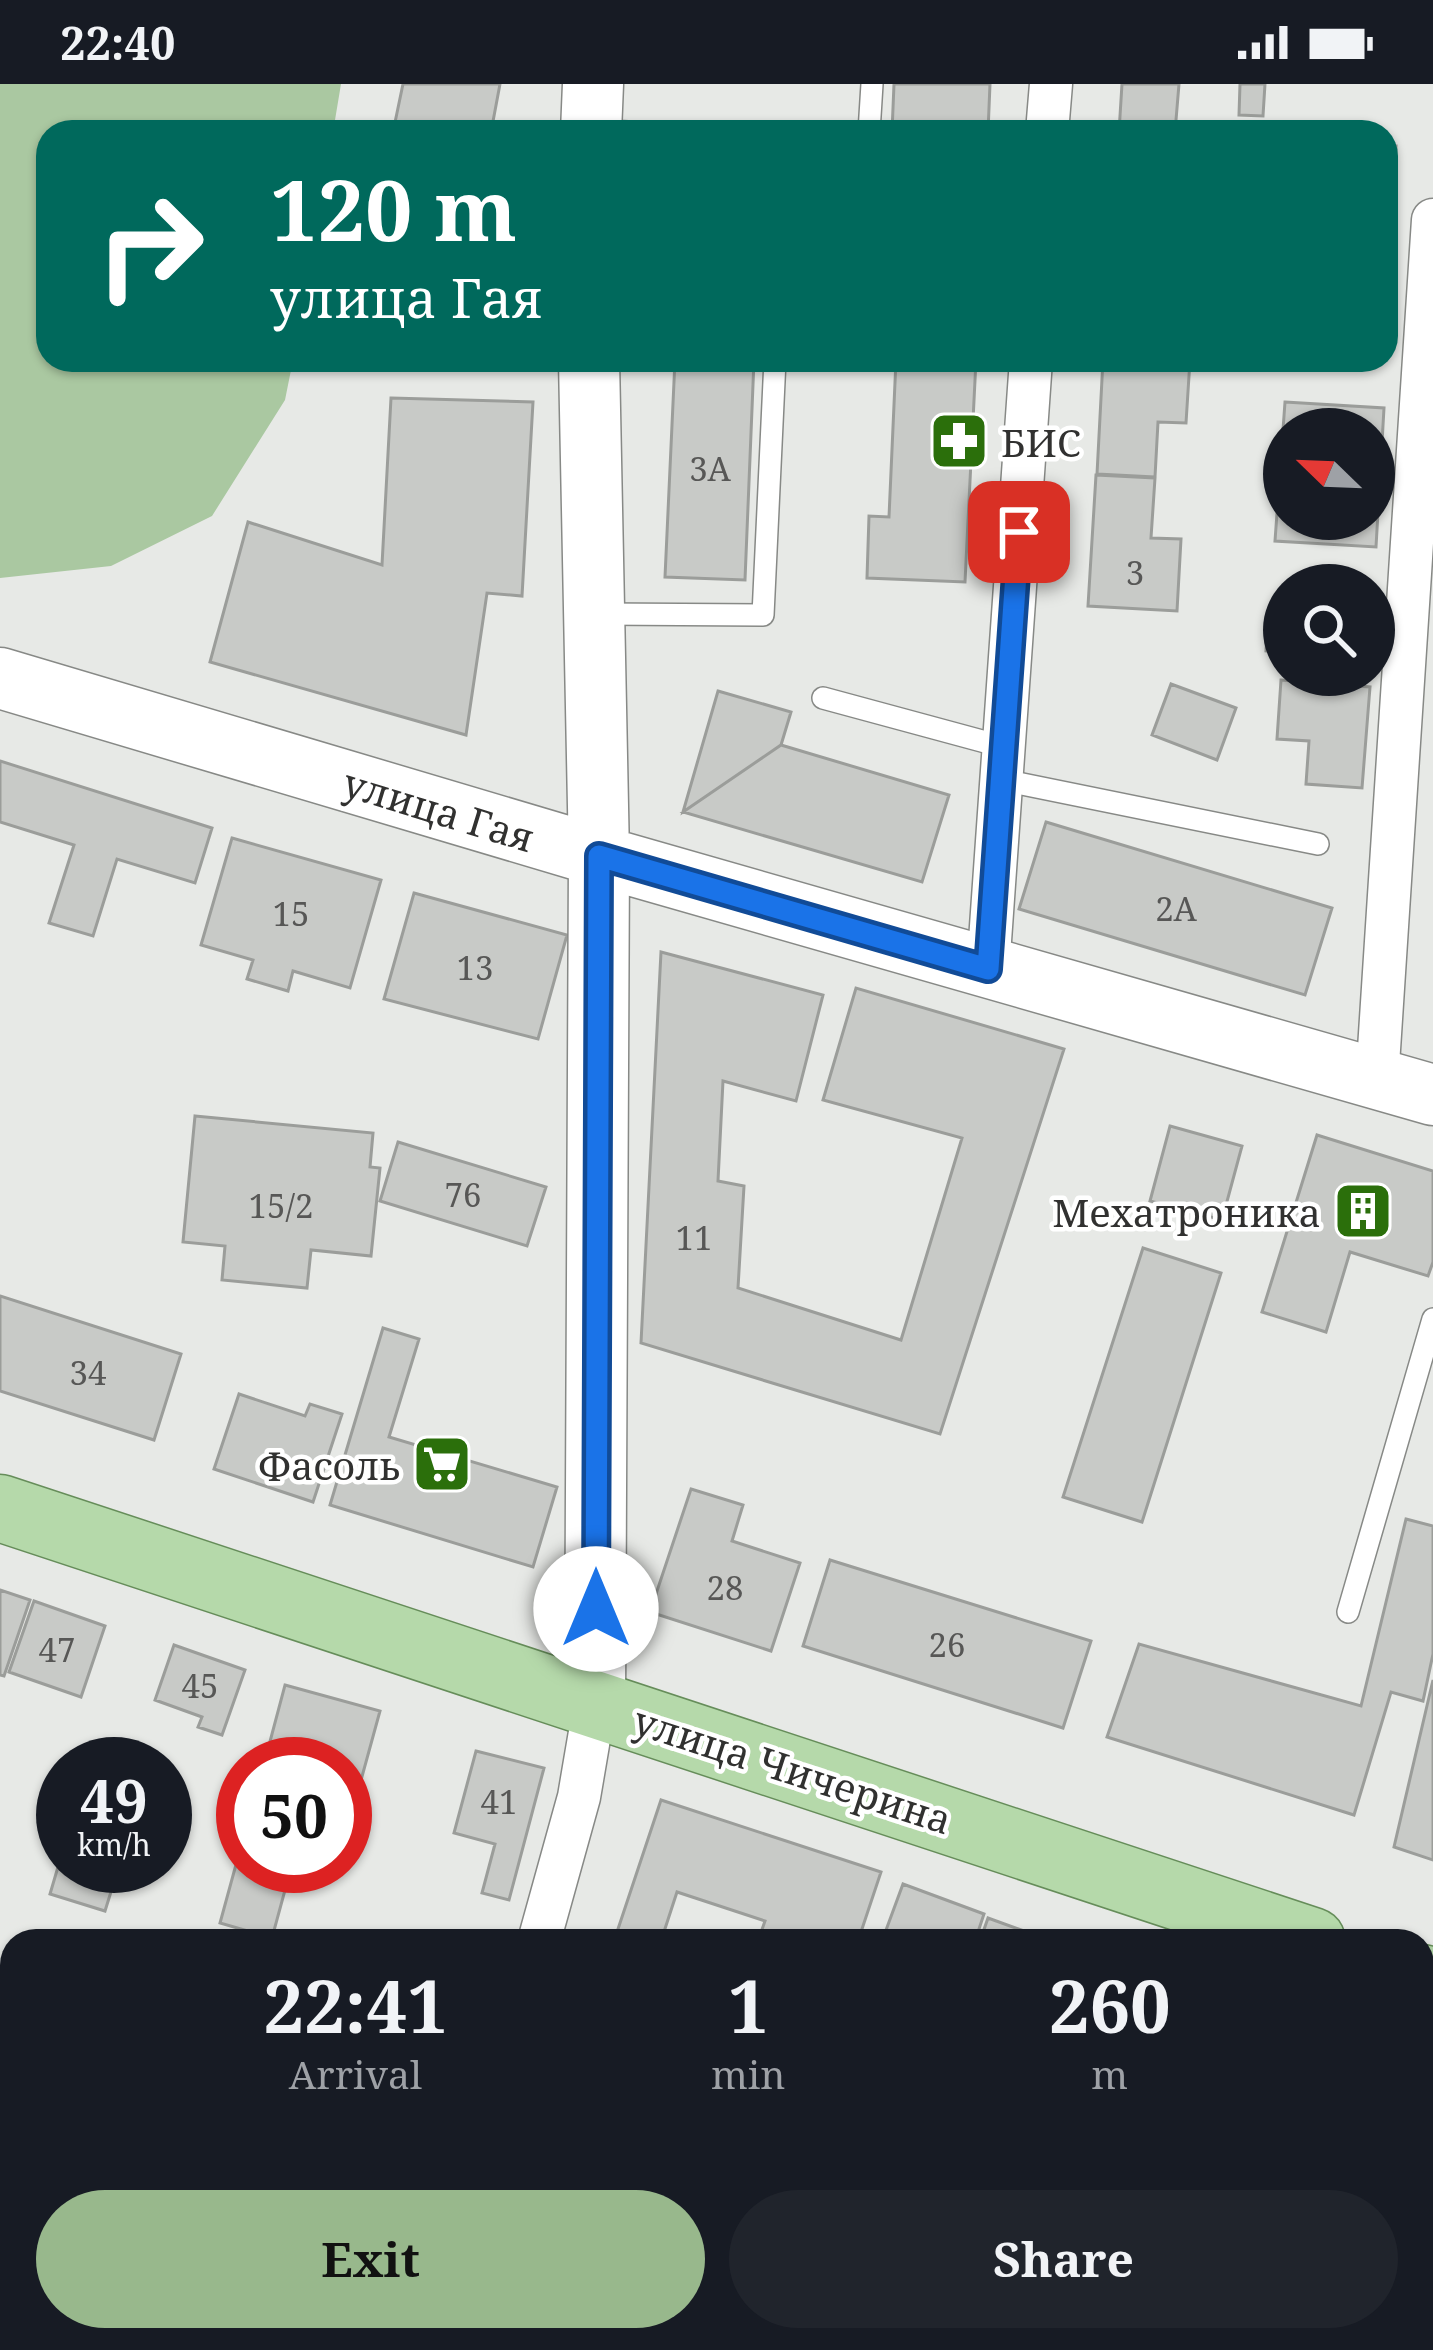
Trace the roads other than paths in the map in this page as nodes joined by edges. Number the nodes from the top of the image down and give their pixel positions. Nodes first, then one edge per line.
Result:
1 (872, 84) edge
2 (1051, 84) edge
3 (870, 120) edge
4 (1048, 120) edge
5 (1433, 220) edge
6 (590, 372) edge
7 (774, 372) edge
8 (1030, 372) edge
9 (596, 614) junction
10 (0, 678) edge
11 (823, 698) dead end
12 (1003, 764) junction
13 (1318, 844) dead end
14 (599, 856) junction
15 (988, 969) junction
16 (1377, 1080) junction
17 (1433, 1095) edge
18 (1433, 1319) edge
19 (0, 1508) edge
20 (1348, 1612) dead end
21 (595, 1703) junction
22 (542, 1929) edge
23 (1276, 1929) edge

1 - 3 lane
2 - 4 street
5 - 16 street
6 - 9 street
7 - 9 lane
8 - 12 street
9 - 14 street
10 - 14 street, улица Гая
11 - 12 lane
12 - 13 lane
12 - 15 street
14 - 15 street, улица Гая
14 - 21 street
15 - 16 street, улица Гая
16 - 17 street, улица Гая
18 - 20 lane
19 - 21 main road, улица Чичерина
21 - 22 street
21 - 23 main road, улица Чичерина

